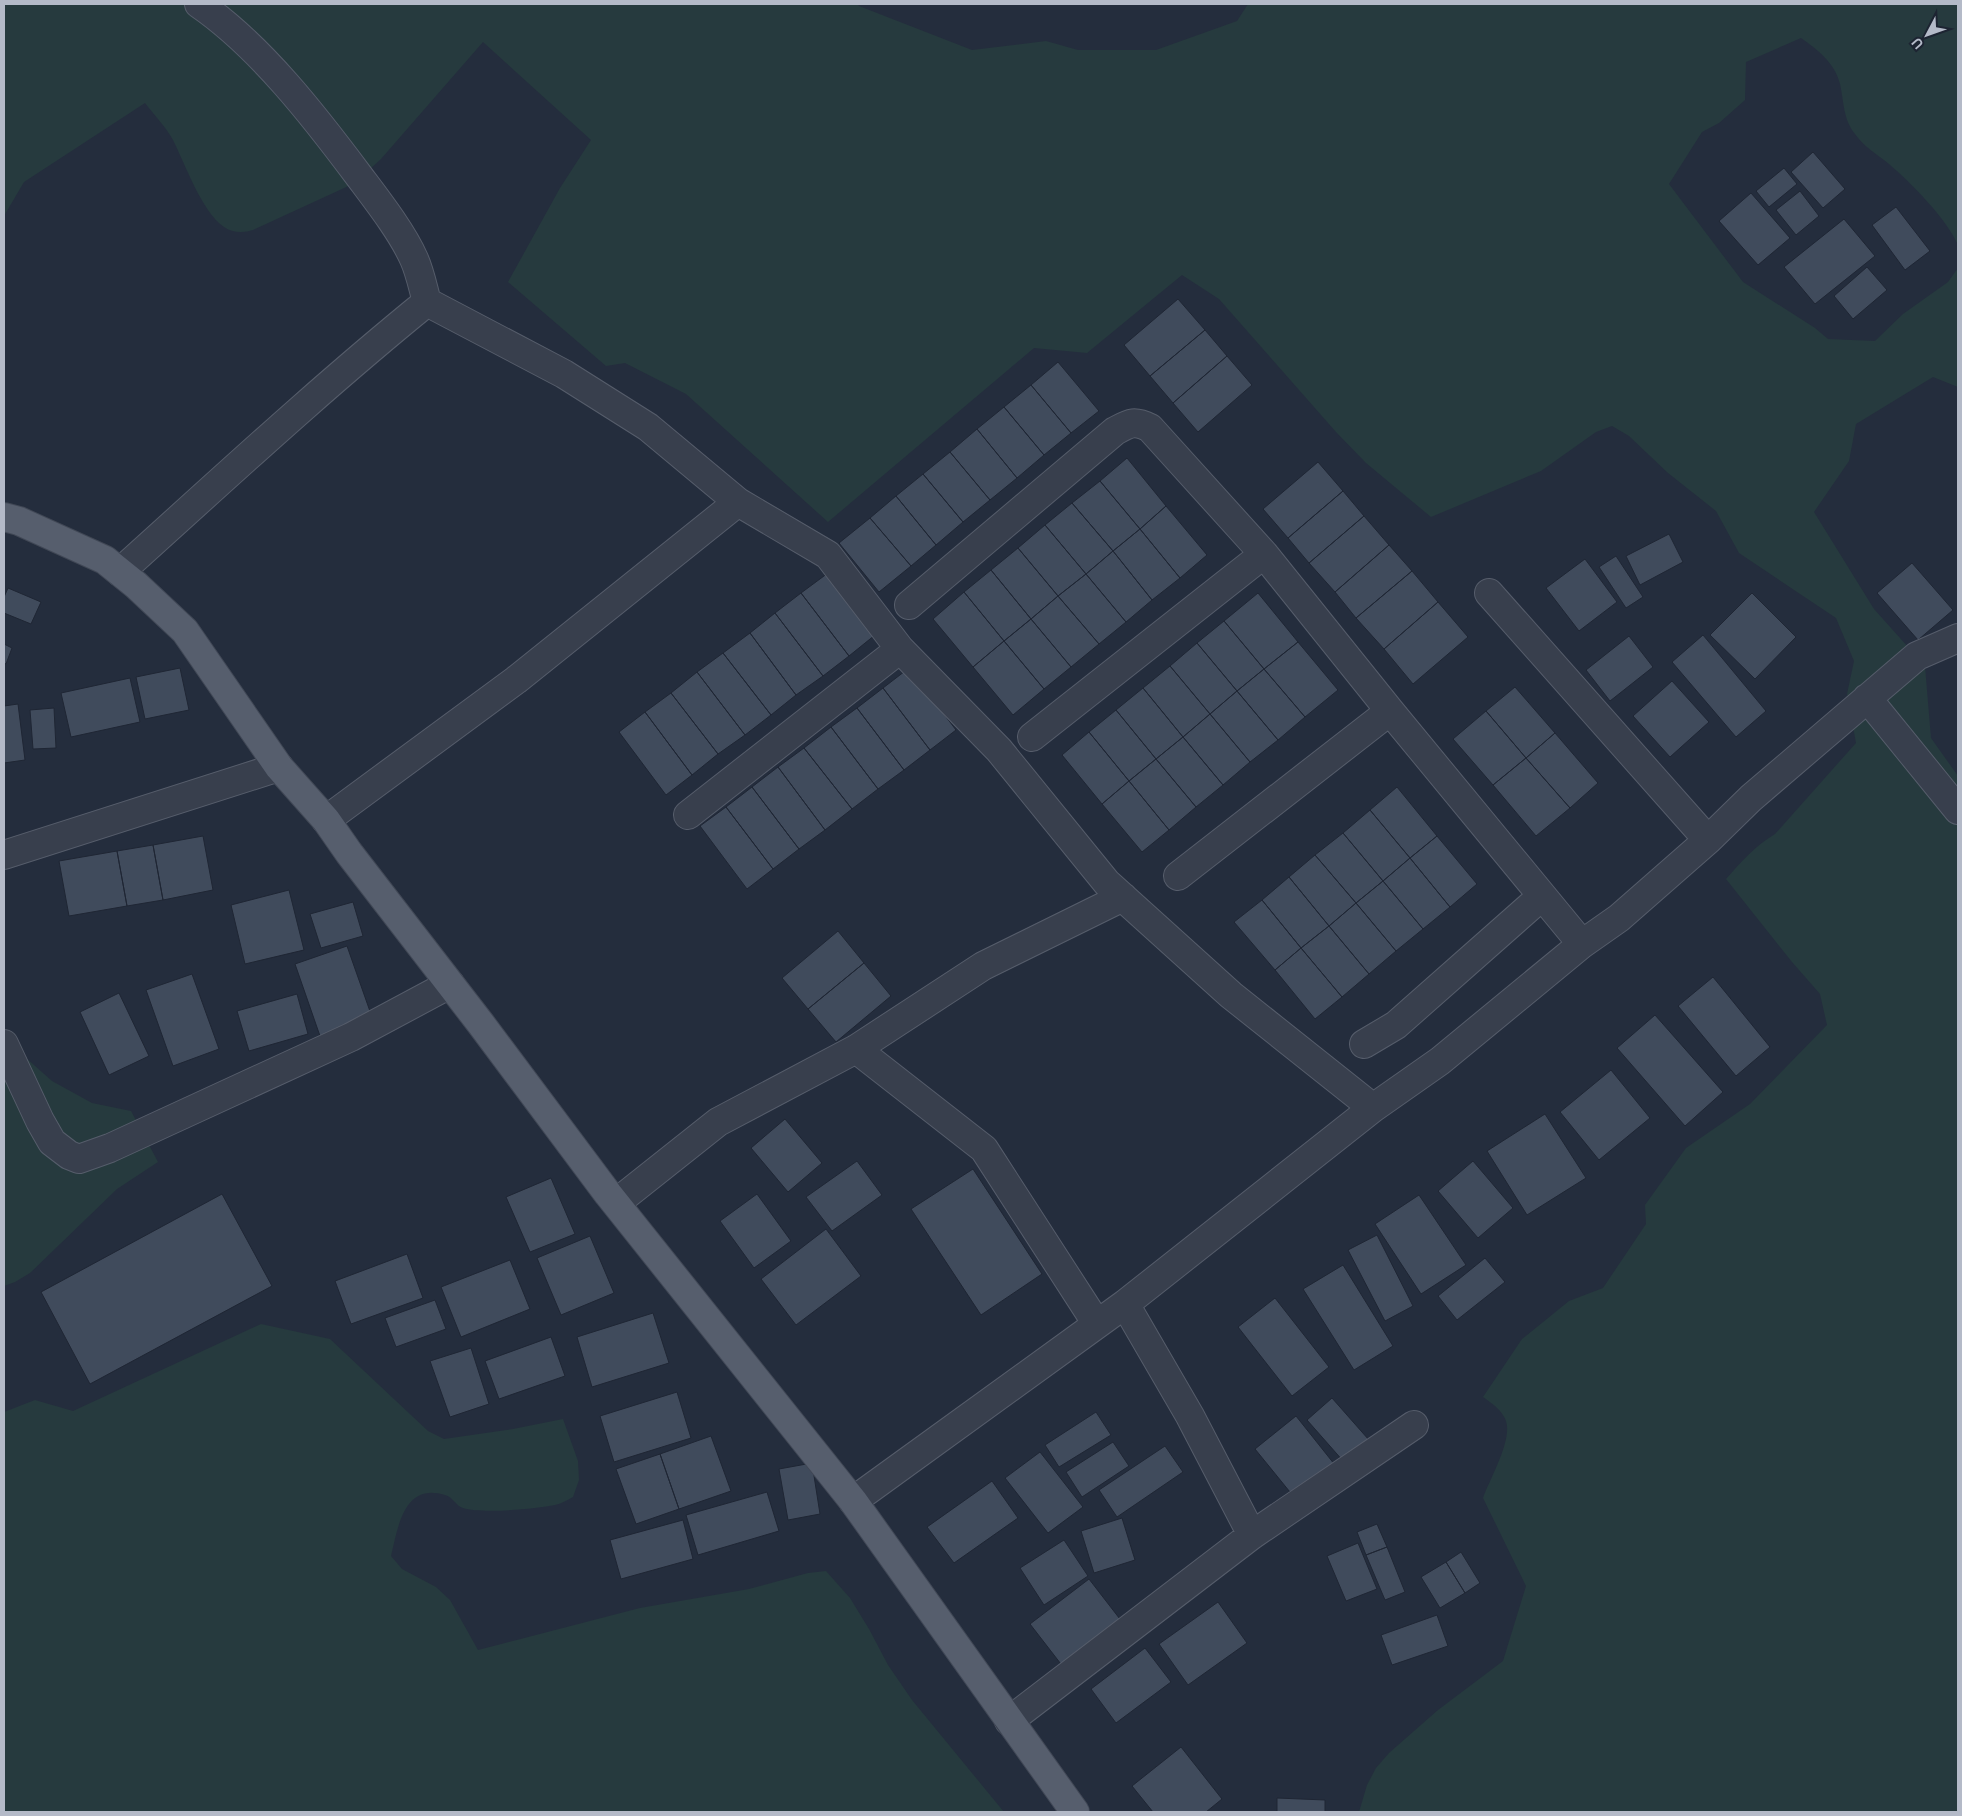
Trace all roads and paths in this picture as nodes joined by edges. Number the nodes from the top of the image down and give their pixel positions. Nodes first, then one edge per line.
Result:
1 (199, 4) edge
2 (428, 302) junction
3 (738, 502) junction
4 (4, 517) edge
5 (1264, 554) junction
6 (120, 572) junction
7 (1489, 593) dead end
8 (910, 606) dead end
9 (1958, 638) edge
10 (900, 649) junction
11 (1867, 698) junction
12 (1390, 711) junction
13 (1032, 737) dead end
14 (279, 767) junction
15 (1958, 810) edge
16 (688, 815) dead end
17 (326, 820) junction
18 (1708, 840) junction
19 (4, 855) edge
20 (1178, 876) dead end
21 (1542, 896) junction
22 (1123, 897) junction
23 (1582, 944) junction
24 (450, 984) junction
25 (4, 1044) edge
26 (1364, 1044) dead end
27 (856, 1049) junction
28 (1373, 1108) junction
29 (616, 1203) junction
30 (1125, 1304) junction
31 (1097, 1324) junction
32 (1414, 1425) dead end
33 (853, 1501) junction
34 (1252, 1535) junction
35 (1009, 1720) junction
36 (1075, 1812) edge

1 - 2 street
2 - 3 street
2 - 6 street
3 - 10 street
3 - 17 street
4 - 6 main road
5 - 8 street
5 - 12 street
5 - 13 street
6 - 14 main road
7 - 18 street
9 - 11 street
10 - 16 street
10 - 22 street
11 - 15 street
11 - 18 street
12 - 20 street
12 - 21 street
14 - 17 main road
14 - 19 street
17 - 24 main road
18 - 23 street
21 - 23 street
21 - 26 street
22 - 27 street
22 - 28 street
23 - 28 street
24 - 25 street
24 - 29 main road
27 - 29 street
27 - 31 street
28 - 30 street
29 - 33 main road
30 - 31 street
30 - 34 street
31 - 33 street
32 - 34 street
33 - 35 main road
34 - 35 street
35 - 36 main road

